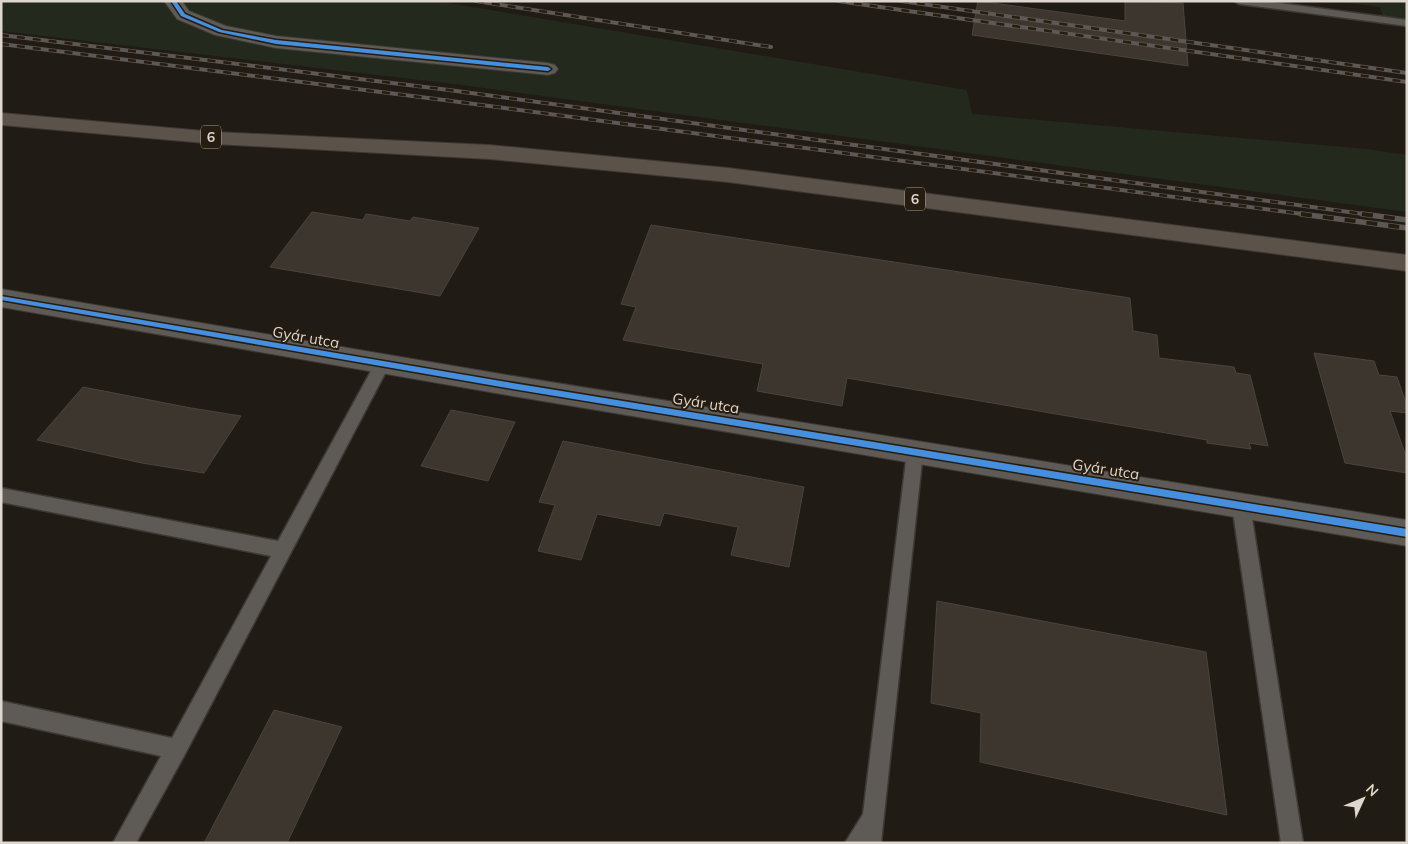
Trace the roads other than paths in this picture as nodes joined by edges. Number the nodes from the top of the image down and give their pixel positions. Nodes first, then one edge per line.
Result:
1 (173, 1) edge
2 (1239, 1) edge
3 (1407, 23) edge
4 (548, 70) dead end
5 (1, 119) edge
6 (1407, 263) edge
7 (1, 298) edge
8 (382, 364) junction
9 (915, 452) junction
10 (1, 495) edge
11 (1241, 506) junction
12 (1407, 533) edge
13 (283, 550) junction
14 (1, 711) edge
15 (177, 749) junction
16 (874, 817) junction
17 (124, 843) edge
18 (856, 843) edge
19 (870, 843) edge
20 (1292, 843) edge

1 - 4 street
2 - 3 lane
5 - 6 main road, 6
7 - 8 street, Gyár utca
8 - 9 street, Gyár utca
8 - 13 lane
9 - 11 street, Gyár utca
9 - 16 lane
10 - 13 lane
11 - 12 street, Gyár utca
11 - 20 lane
13 - 15 lane
14 - 15 lane
15 - 17 lane
16 - 18 lane
16 - 19 lane

